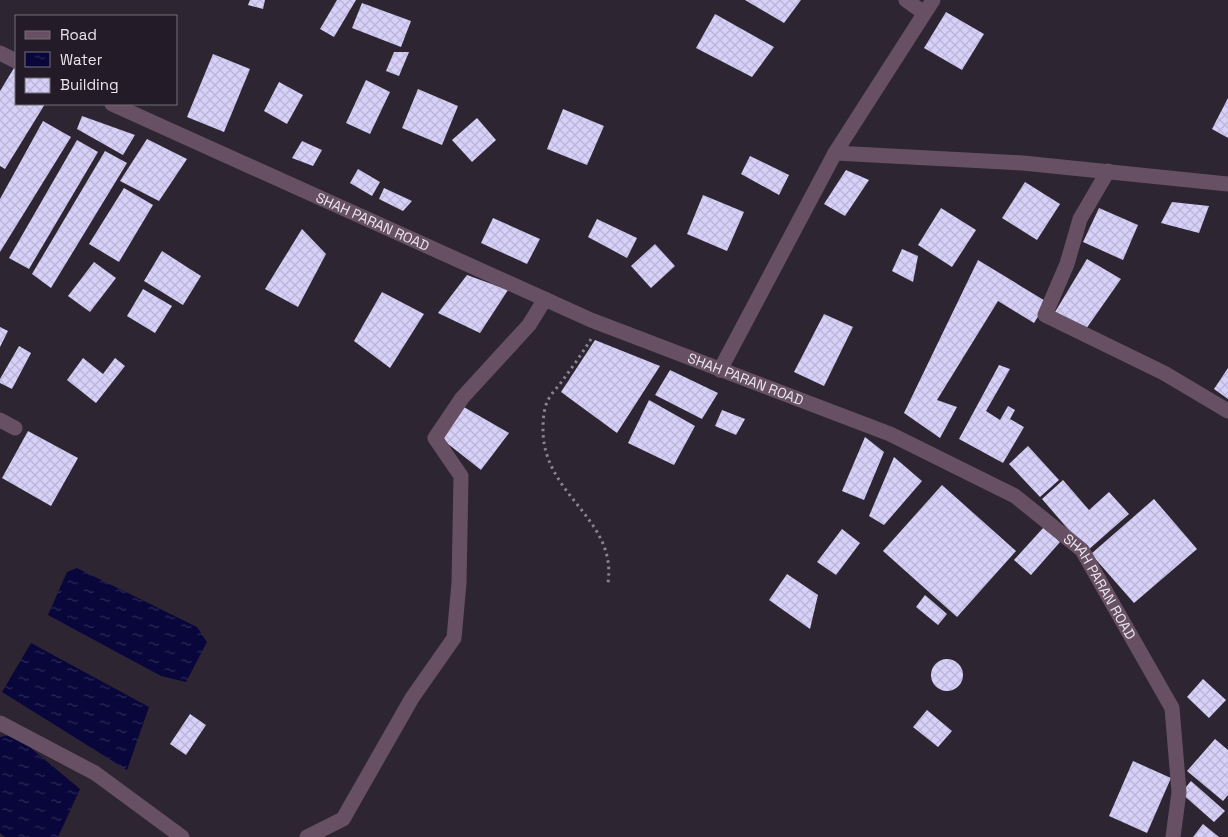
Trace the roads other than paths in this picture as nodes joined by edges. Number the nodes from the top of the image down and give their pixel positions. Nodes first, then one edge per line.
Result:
1 (906, 0) edge
2 (933, 0) edge
3 (924, 13) junction
4 (0, 53) edge
5 (15, 60) edge
6 (114, 105) edge
7 (834, 153) junction
8 (1108, 172) junction
9 (1228, 184) edge
10 (544, 299) junction
11 (720, 370) junction
12 (1228, 410) edge
13 (0, 420) edge
14 (15, 428) dead end
15 (0, 723) edge
16 (182, 837) edge
17 (307, 837) edge
18 (1172, 837) edge

1 - 3 street
2 - 3 street
3 - 7 street
4 - 5 street
6 - 10 street, SHAH PARAN ROAD
7 - 8 street
7 - 11 street
8 - 9 street
8 - 12 street
10 - 11 street, SHAH PARAN ROAD
10 - 17 street
11 - 18 street, SHAH PARAN ROAD
13 - 14 street
15 - 16 street

